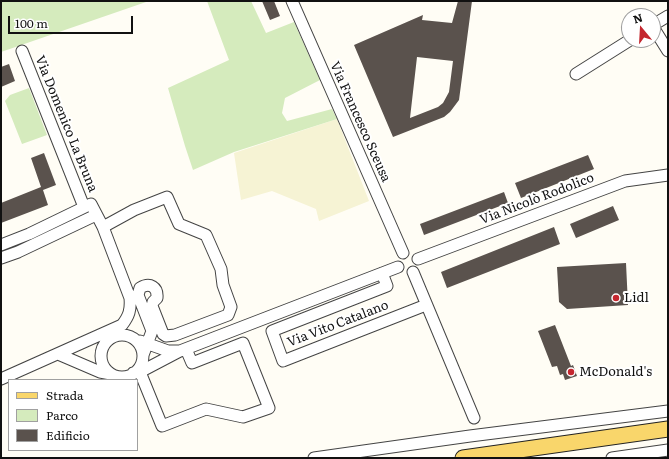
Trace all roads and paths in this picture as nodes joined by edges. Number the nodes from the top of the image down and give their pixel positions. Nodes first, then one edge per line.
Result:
1 (292, 1) edge
2 (661, 39) edge
3 (621, 46) edge
4 (22, 51) dead end
5 (668, 51) edge
6 (576, 74) dead end
7 (668, 175) edge
8 (87, 205) junction
9 (96, 214) junction
10 (103, 227) junction
11 (1, 245) edge
12 (403, 253) junction
13 (1, 258) edge
14 (418, 259) junction
15 (398, 267) junction
16 (413, 272) junction
17 (382, 273) junction
18 (426, 305) junction
19 (122, 325) junction
20 (152, 331) junction
21 (113, 337) junction
22 (131, 337) junction
23 (92, 339) junction
24 (147, 344) junction
25 (162, 349) junction
26 (183, 350) junction
27 (58, 354) junction
28 (143, 355) junction
29 (137, 372) junction
30 (112, 375) junction
31 (1, 379) edge
32 (668, 411) edge
33 (474, 418) dead end
34 (664, 430) edge
35 (668, 450) edge
36 (494, 456) edge
37 (314, 458) edge
38 (463, 458) edge
39 (612, 458) edge

1 - 12 street, Via Francesco Sceusa
2 - 5 street
3 - 6 street
4 - 8 street, Via Domenico La Bruna
7 - 14 street, Via Nicolò Rodolico
8 - 9 street, Via Domenico La Bruna
8 - 11 street
9 - 10 street, Via Domenico La Bruna
9 - 13 street
10 - 19 street, Via Domenico La Bruna
10 - 20 street
12 - 14 street
12 - 15 street
14 - 16 street
15 - 16 street
15 - 17 street
16 - 18 street
17 - 18 street, Via Vito Catalano
17 - 26 street
18 - 33 street
19 - 21 street, Via Domenico La Bruna
19 - 23 street
20 - 24 street
20 - 25 street
21 - 22 street
21 - 23 street
21 - 30 street
22 - 24 street
22 - 28 street
23 - 27 street
24 - 25 street
24 - 28 street
25 - 26 street
26 - 29 street
26 - 29 street
27 - 30 street
27 - 31 street
28 - 29 street
29 - 30 street
32 - 37 street
34 - 36 main road
35 - 39 street
36 - 38 main road

